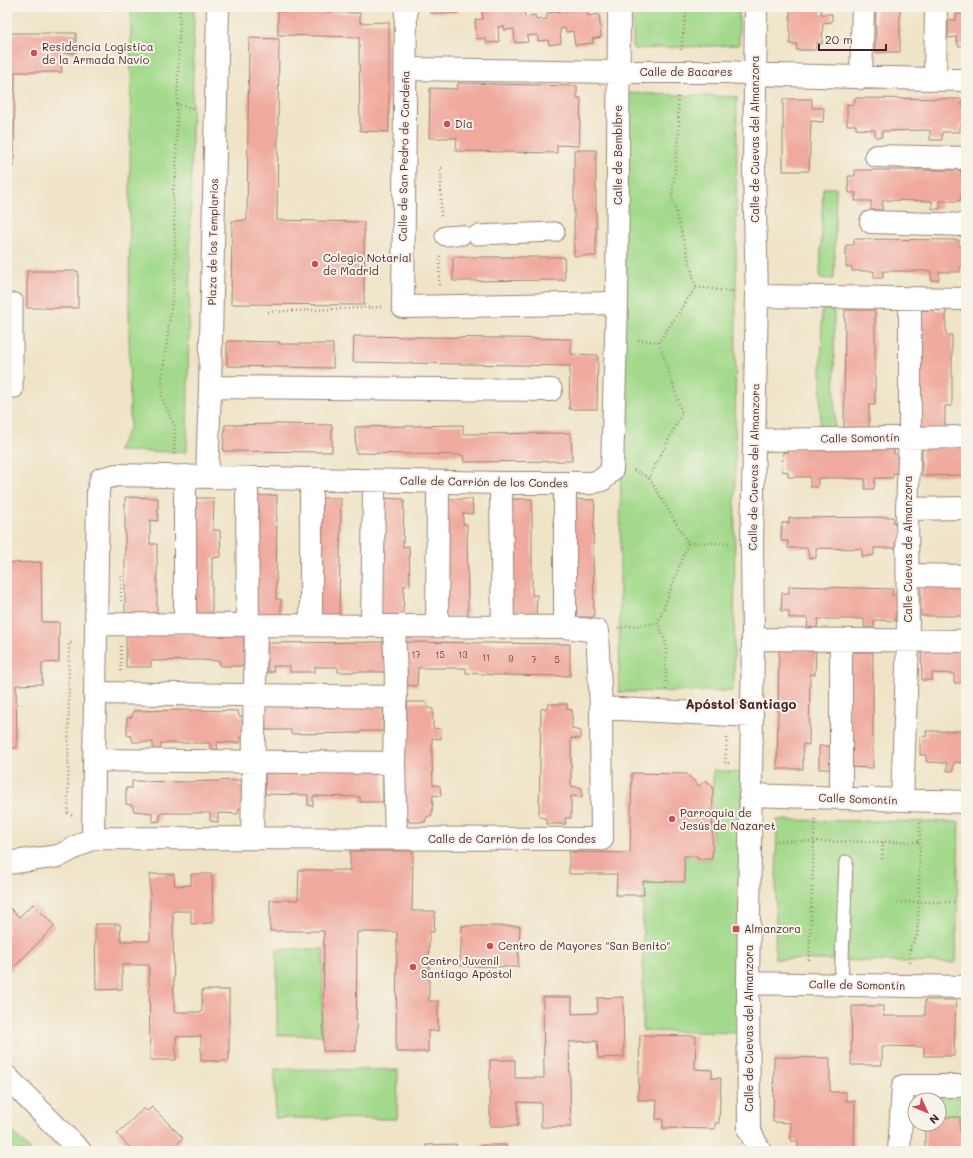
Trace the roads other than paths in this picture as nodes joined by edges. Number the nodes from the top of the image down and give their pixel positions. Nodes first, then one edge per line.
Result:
1 (218, 7) edge
2 (406, 7) edge
3 (619, 7) edge
4 (756, 7) edge
5 (862, 7) edge
6 (936, 7) edge
7 (406, 69) junction
8 (619, 72) junction
9 (755, 74) junction
10 (861, 78) junction
11 (935, 80) junction
12 (966, 80) edge
13 (876, 156) dead end
14 (966, 158) edge
15 (871, 222) dead end
16 (966, 225) edge
17 (555, 232) dead end
18 (456, 236) road end
19 (757, 296) junction
20 (910, 298) junction
21 (966, 299) edge
22 (7, 300) edge
23 (617, 303) junction
24 (210, 387) junction
25 (551, 390) dead end
26 (7, 391) edge
27 (910, 437) junction
28 (966, 437) edge
29 (754, 440) junction
30 (182, 476) junction
31 (207, 476) junction
32 (247, 492) dead end
33 (311, 493) dead end
34 (374, 493) dead end
35 (438, 494) dead end
36 (501, 495) dead end
37 (565, 496) dead end
38 (966, 508) edge
39 (907, 509) junction
40 (908, 576) junction
41 (966, 576) edge
42 (96, 624) junction
43 (185, 624) junction
44 (311, 624) junction
45 (252, 625) junction
46 (372, 626) junction
47 (394, 626) junction
48 (436, 626) junction
49 (503, 626) junction
50 (565, 627) junction
51 (753, 639) junction
52 (841, 640) junction
53 (908, 640) junction
54 (966, 641) edge
55 (95, 693) junction
56 (255, 695) junction
57 (396, 697) junction
58 (601, 708) junction
59 (752, 716) junction
60 (94, 760) junction
61 (254, 763) junction
62 (394, 763) junction
63 (750, 795) junction
64 (841, 798) junction
65 (902, 800) junction
66 (966, 802) edge
67 (93, 838) junction
68 (252, 838) junction
69 (396, 838) junction
70 (846, 862) dead end
71 (7, 863) edge
72 (748, 983) junction
73 (841, 984) junction
74 (966, 987) edge
75 (7, 1077) edge
76 (966, 1085) edge
77 (80, 1151) edge
78 (760, 1151) edge
79 (899, 1151) edge

1 - 24 street, Plaza de los Templarios
2 - 7 street, Calle de San Pedro de Cardeña
3 - 8 street, Calle de Bembibre
4 - 9 street, Calle de Cuevas del Almanzora
5 - 10 street
6 - 11 street
7 - 8 street, Calle de Bacares
7 - 23 street, Calle de San Pedro de Cardeña
8 - 9 street, Calle de Bacares
8 - 23 street, Calle de Bembibre
9 - 10 street, Calle de Bacares
9 - 19 street, Calle de Cuevas del Almanzora
10 - 11 street, Calle de Bacares
11 - 12 street, Calle de Bacares
13 - 14 street
15 - 16 street
17 - 18 street
19 - 20 street
19 - 29 street, Calle de Cuevas del Almanzora
20 - 21 street
20 - 27 street, Calle Cuevas de Almanzora
22 - 26 lane
23 - 31 street, Calle de Carrión de los Condes
24 - 25 street
24 - 31 street, Plaza de los Templarios
27 - 28 street, Calle Somontín
27 - 29 street, Calle Somontín
27 - 39 street, Calle Cuevas de Almanzora
29 - 51 street, Calle de Cuevas del Almanzora
30 - 31 street, Calle de Carrión de los Condes
30 - 42 street, Calle de Carrión de los Condes
30 - 43 street
32 - 45 street
33 - 44 street
34 - 46 street
35 - 48 street, Calle de Carrión de los Condes
36 - 49 street, Calle de Carrión de los Condes
37 - 50 street, Calle de Carrión de los Condes
38 - 39 street
39 - 40 street, Calle Cuevas de Almanzora
40 - 41 street
40 - 53 street, Calle Cuevas de Almanzora
42 - 43 street
42 - 55 street, Calle de Carrión de los Condes
43 - 45 street
44 - 45 street
44 - 46 street
45 - 56 street
46 - 47 street
47 - 48 street
47 - 57 street
48 - 49 street
49 - 50 street
50 - 58 street, Calle de Carrión de los Condes
51 - 52 street
51 - 59 street, Calle de Cuevas del Almanzora
52 - 53 street
52 - 64 street
53 - 54 street
53 - 65 street, Calle Cuevas de Almanzora
55 - 56 street
55 - 60 street, Calle de Carrión de los Condes
56 - 57 street
56 - 61 street
57 - 62 street
58 - 59 street
58 - 69 street, Calle de Carrión de los Condes
59 - 63 street, Calle de Cuevas del Almanzora
60 - 61 street
60 - 67 street, Calle de Carrión de los Condes
61 - 62 street
61 - 68 street
62 - 69 street
63 - 64 street, Calle Somontín
63 - 72 street, Calle de Cuevas del Almanzora
64 - 65 street, Calle Somontín
65 - 66 street, Calle Somontín
67 - 68 street, Calle de Carrión de los Condes
67 - 71 street
68 - 69 street, Calle de Carrión de los Condes
70 - 73 lane
72 - 73 street, Calle de Somontín
72 - 78 street, Calle de Cuevas del Almanzora
73 - 74 street, Calle de Somontín
75 - 77 street
76 - 79 street

